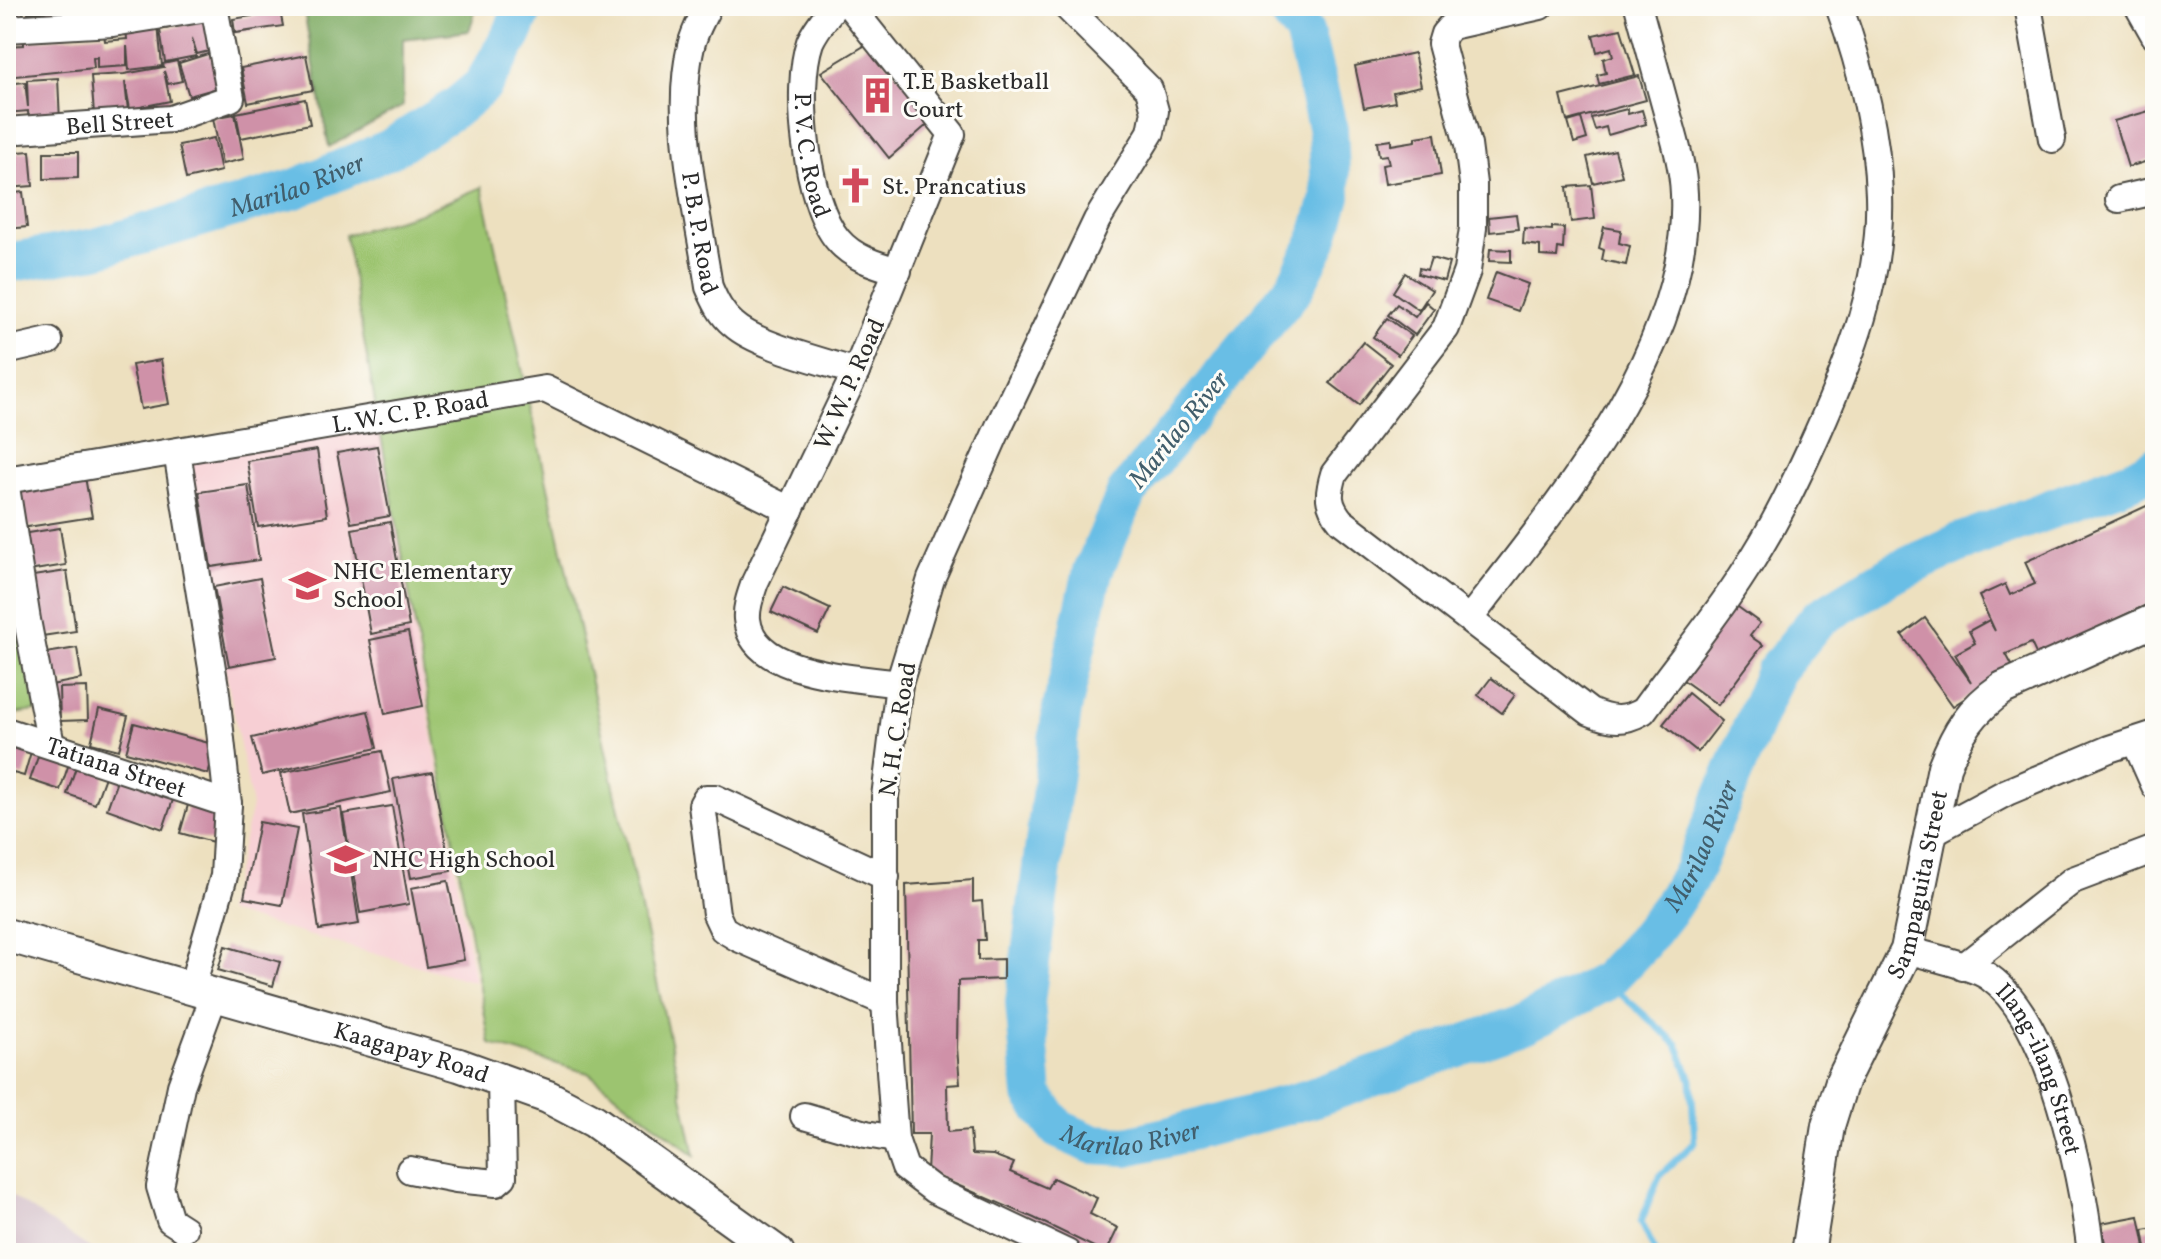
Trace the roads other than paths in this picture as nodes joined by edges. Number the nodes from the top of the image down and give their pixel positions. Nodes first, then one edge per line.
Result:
1 (214, 6) edge
2 (708, 6) edge
3 (834, 6) edge
4 (850, 6) edge
5 (1066, 6) edge
6 (1540, 6) edge
7 (1638, 6) edge
8 (1839, 6) edge
9 (2028, 6) edge
10 (2138, 6) edge
11 (6, 29) edge
12 (2155, 36) edge
13 (6, 131) edge
14 (2052, 139) dead end
15 (2155, 191) edge
16 (2119, 199) dead end
17 (898, 271) junction
18 (49, 341) dead end
19 (6, 351) edge
20 (856, 372) junction
21 (177, 452) junction
22 (6, 480) edge
23 (6, 487) edge
24 (790, 510) junction
25 (1470, 618) junction
26 (2155, 620) edge
27 (899, 684) junction
28 (6, 731) edge
29 (2145, 737) edge
30 (51, 745) junction
31 (2155, 786) edge
32 (228, 804) junction
33 (1931, 833) junction
34 (2155, 849) edge
35 (886, 877) junction
36 (6, 935) edge
37 (1907, 950) junction
38 (1963, 967) junction
39 (202, 993) junction
40 (885, 1002) junction
41 (501, 1082) junction
42 (804, 1116) dead end
43 (895, 1139) junction
44 (410, 1170) dead end
45 (184, 1229) dead end
46 (778, 1253) edge
47 (1067, 1253) edge
48 (1808, 1253) edge
49 (2091, 1253) edge

1 - 11 street
1 - 13 street, Bell Street
2 - 20 street, P. B. P. Road
3 - 17 street, P. V. C. Road
4 - 17 street, W. W. P. Road
5 - 27 street, N. H. C. Road
6 - 25 street
7 - 25 street
8 - 25 street
9 - 14 street
10 - 12 street
15 - 16 street
17 - 20 street, W. W. P. Road
18 - 19 street
20 - 24 street, W. W. P. Road
21 - 22 street, L. W. C. P. Road
21 - 24 street, L. W. C. P. Road
21 - 32 street
23 - 30 street
24 - 27 street, W. W. P. Road
26 - 33 street, Sampaguita Street
27 - 35 street, N. H. C. Road
28 - 30 street, Tatiana Street
29 - 31 street
29 - 33 street
30 - 32 street, Tatiana Street
32 - 39 street
33 - 37 street, Sampaguita Street
34 - 38 street
35 - 40 street, N. H. C. Road
35 - 40 street
36 - 39 street, Kaagapay Road
37 - 38 street, Ilang-ilang Street
37 - 48 street, Sampaguita Street
38 - 49 street, Ilang-ilang Street
39 - 41 street, Kaagapay Road
39 - 45 street
40 - 43 street, N. H. C. Road
41 - 44 street
41 - 46 street, Kaagapay Road
42 - 43 street
43 - 47 street, N. H. C. Road

